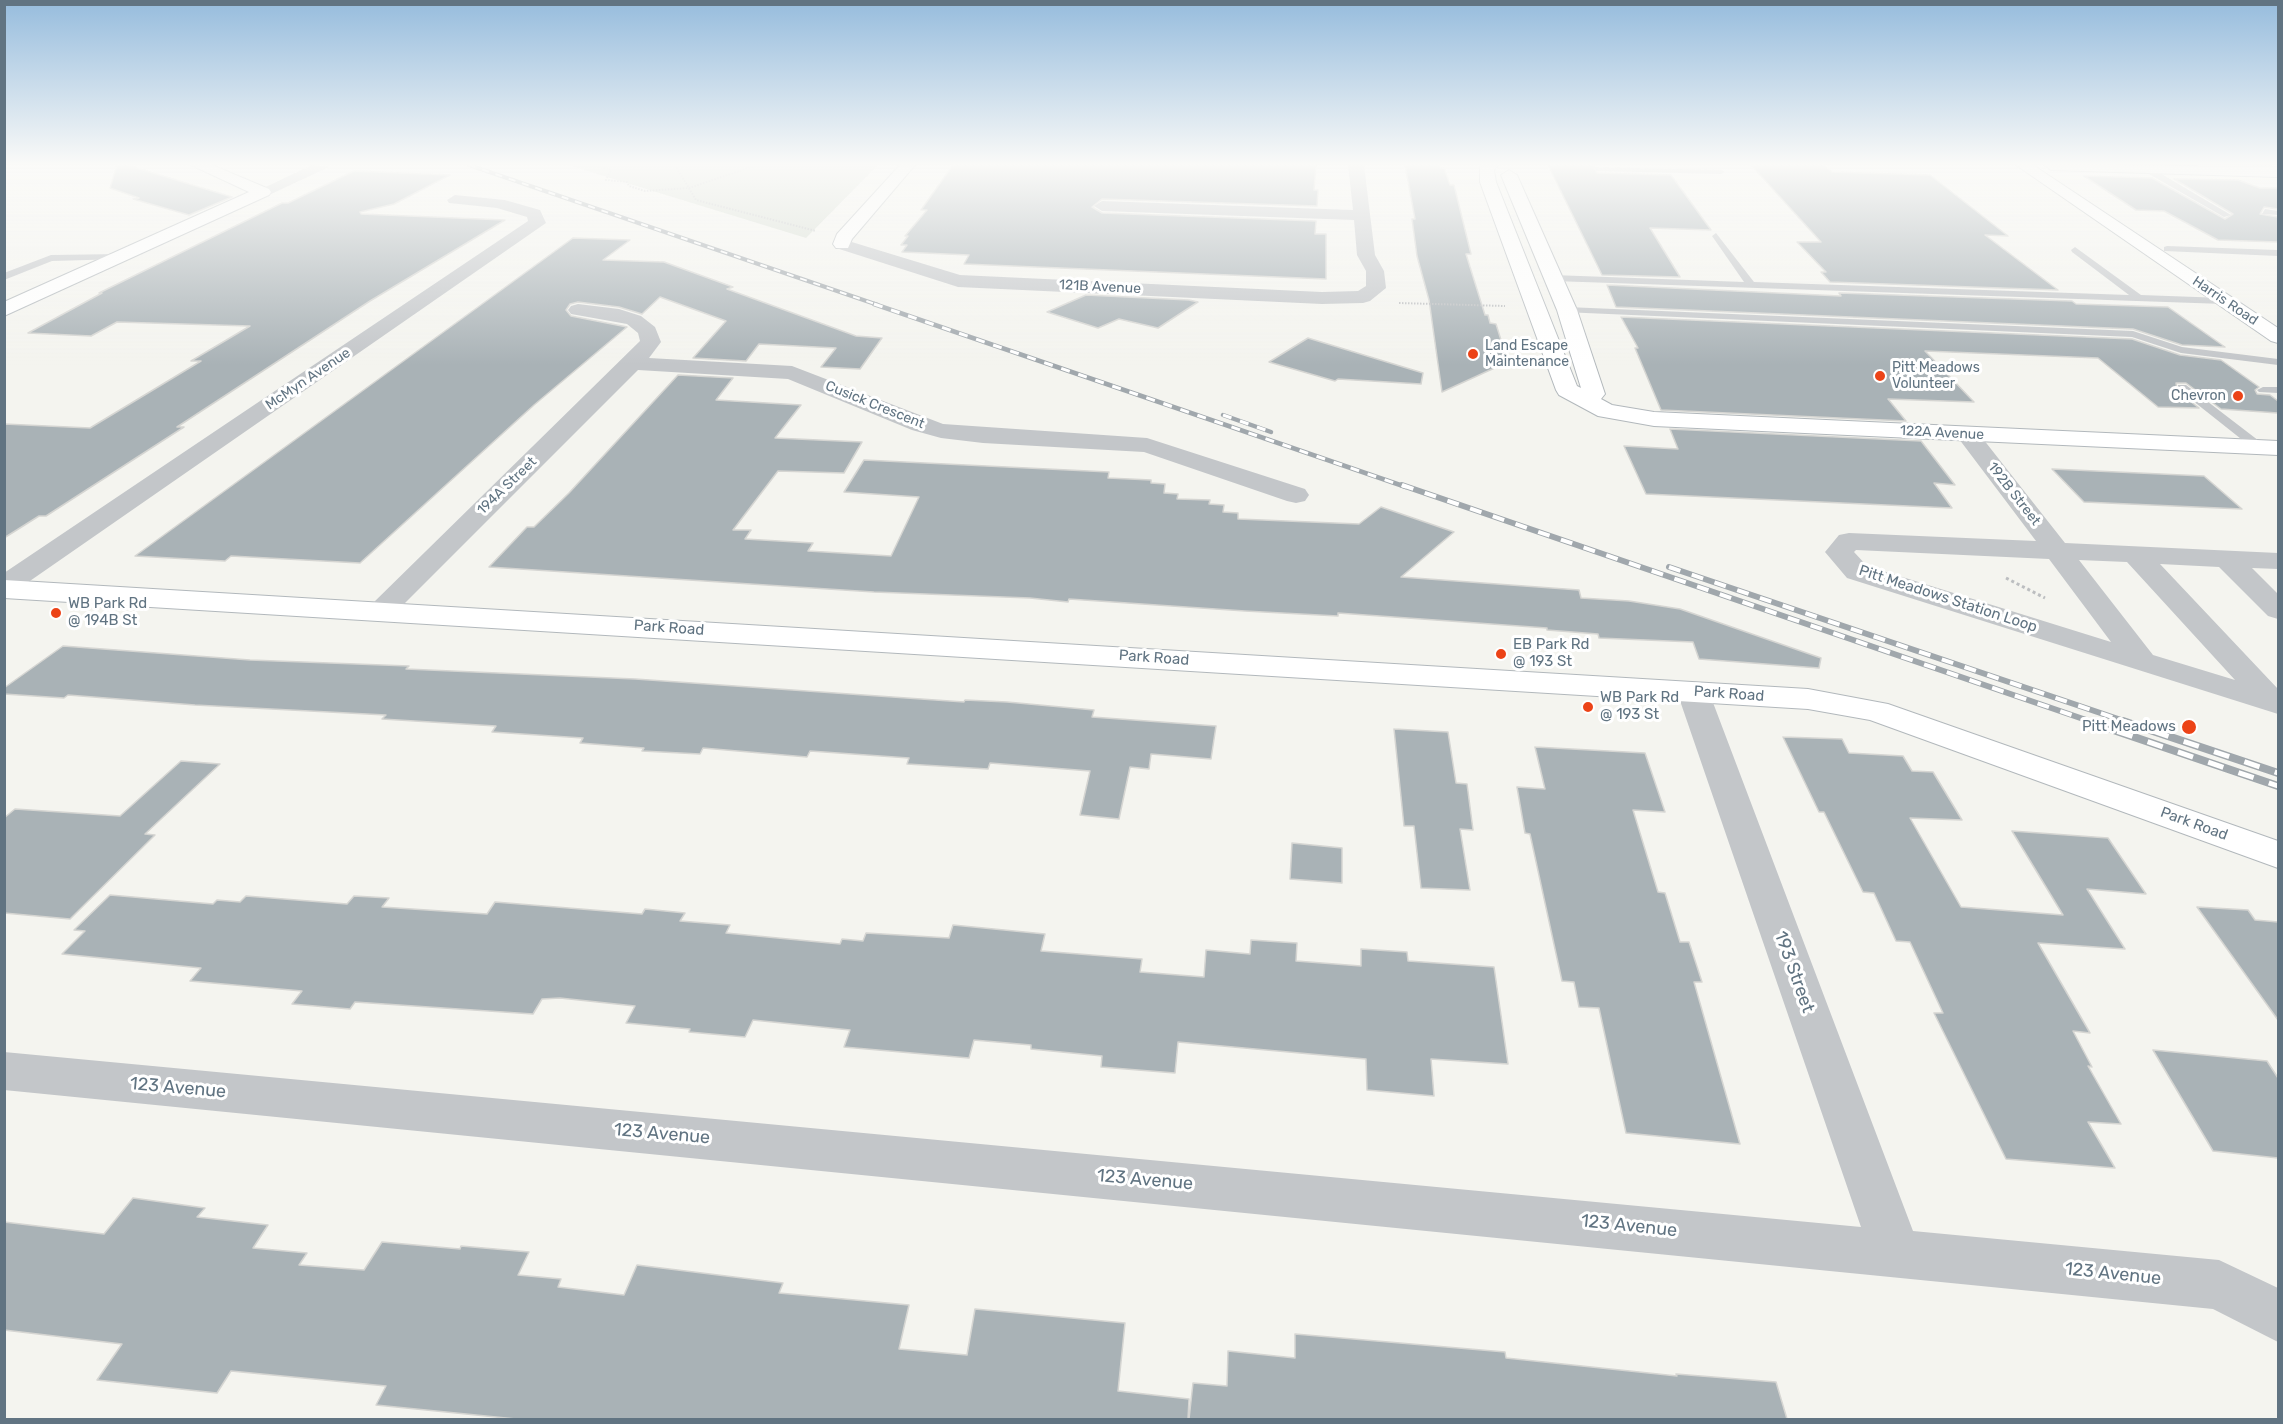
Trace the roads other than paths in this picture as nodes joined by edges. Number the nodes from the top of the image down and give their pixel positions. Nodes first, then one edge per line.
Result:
1 (176, 231) edge
2 (525, 231) edge
3 (851, 231) edge
4 (1364, 231) edge
5 (1507, 231) edge
6 (1532, 231) edge
7 (2121, 231) edge
8 (2140, 231) edge
9 (1716, 236) dead end
10 (2167, 249) junction
11 (2075, 250) dead end
12 (2278, 253) edge
13 (120, 257) junction
14 (4, 277) edge
15 (1553, 278) junction
16 (1751, 285) junction
17 (2137, 296) junction
18 (2224, 301) junction
19 (4, 310) edge
20 (578, 310) dead end
21 (1567, 310) junction
22 (2278, 326) edge
23 (2278, 362) edge
24 (633, 363) junction
25 (2206, 388) dead end
26 (2264, 390) dead end
27 (2194, 396) junction
28 (2278, 396) edge
29 (2218, 397) dead end
30 (1597, 406) junction
31 (2206, 406) junction
32 (2231, 407) dead end
33 (1968, 435) junction
34 (2269, 448) edge
35 (1296, 495) dead end
36 (2061, 552) junction
37 (2136, 555) junction
38 (2225, 557) junction
39 (2278, 561) edge
40 (4, 587) edge
41 (382, 610) junction
42 (2278, 610) edge
43 (2142, 661) junction
44 (1694, 692) junction
45 (2276, 704) edge
46 (2278, 855) edge
47 (4, 1071) edge
48 (1895, 1252) junction
49 (2278, 1316) edge

1 - 13 street
2 - 40 street, McMyn Avenue
3 - 4 street, 121B Avenue
5 - 30 street
6 - 15 street
7 - 18 street, Harris Road
8 - 10 street, Harris Road
9 - 16 lane
10 - 12 lane
10 - 22 street, Harris Road
11 - 17 lane
13 - 14 lane
13 - 19 street
15 - 16 lane
15 - 21 street
16 - 17 lane
17 - 18 lane
18 - 22 street, Harris Road
20 - 24 street
21 - 23 lane
21 - 30 street
24 - 35 street, Cusick Crescent
24 - 41 street, 194A Street
25 - 27 lane
26 - 28 lane
27 - 29 lane
27 - 31 lane
30 - 33 street, 122A Avenue
31 - 32 lane
31 - 34 lane
33 - 34 street, 122A Avenue
33 - 36 street, 192B Street
36 - 37 street, Pitt Meadows Station Loop
36 - 43 street
36 - 43 street, Pitt Meadows Station Loop
37 - 38 street, Pitt Meadows Station Loop
37 - 45 street, Pitt Meadows Station Loop
38 - 39 street, Pitt Meadows Station Loop
38 - 42 street
40 - 41 street, Park Road
41 - 44 street, Park Road
43 - 45 street, Pitt Meadows Station Loop
44 - 46 street, Park Road
44 - 48 street, 193 Street
47 - 48 street, 123 Avenue
48 - 49 street, 123 Avenue

